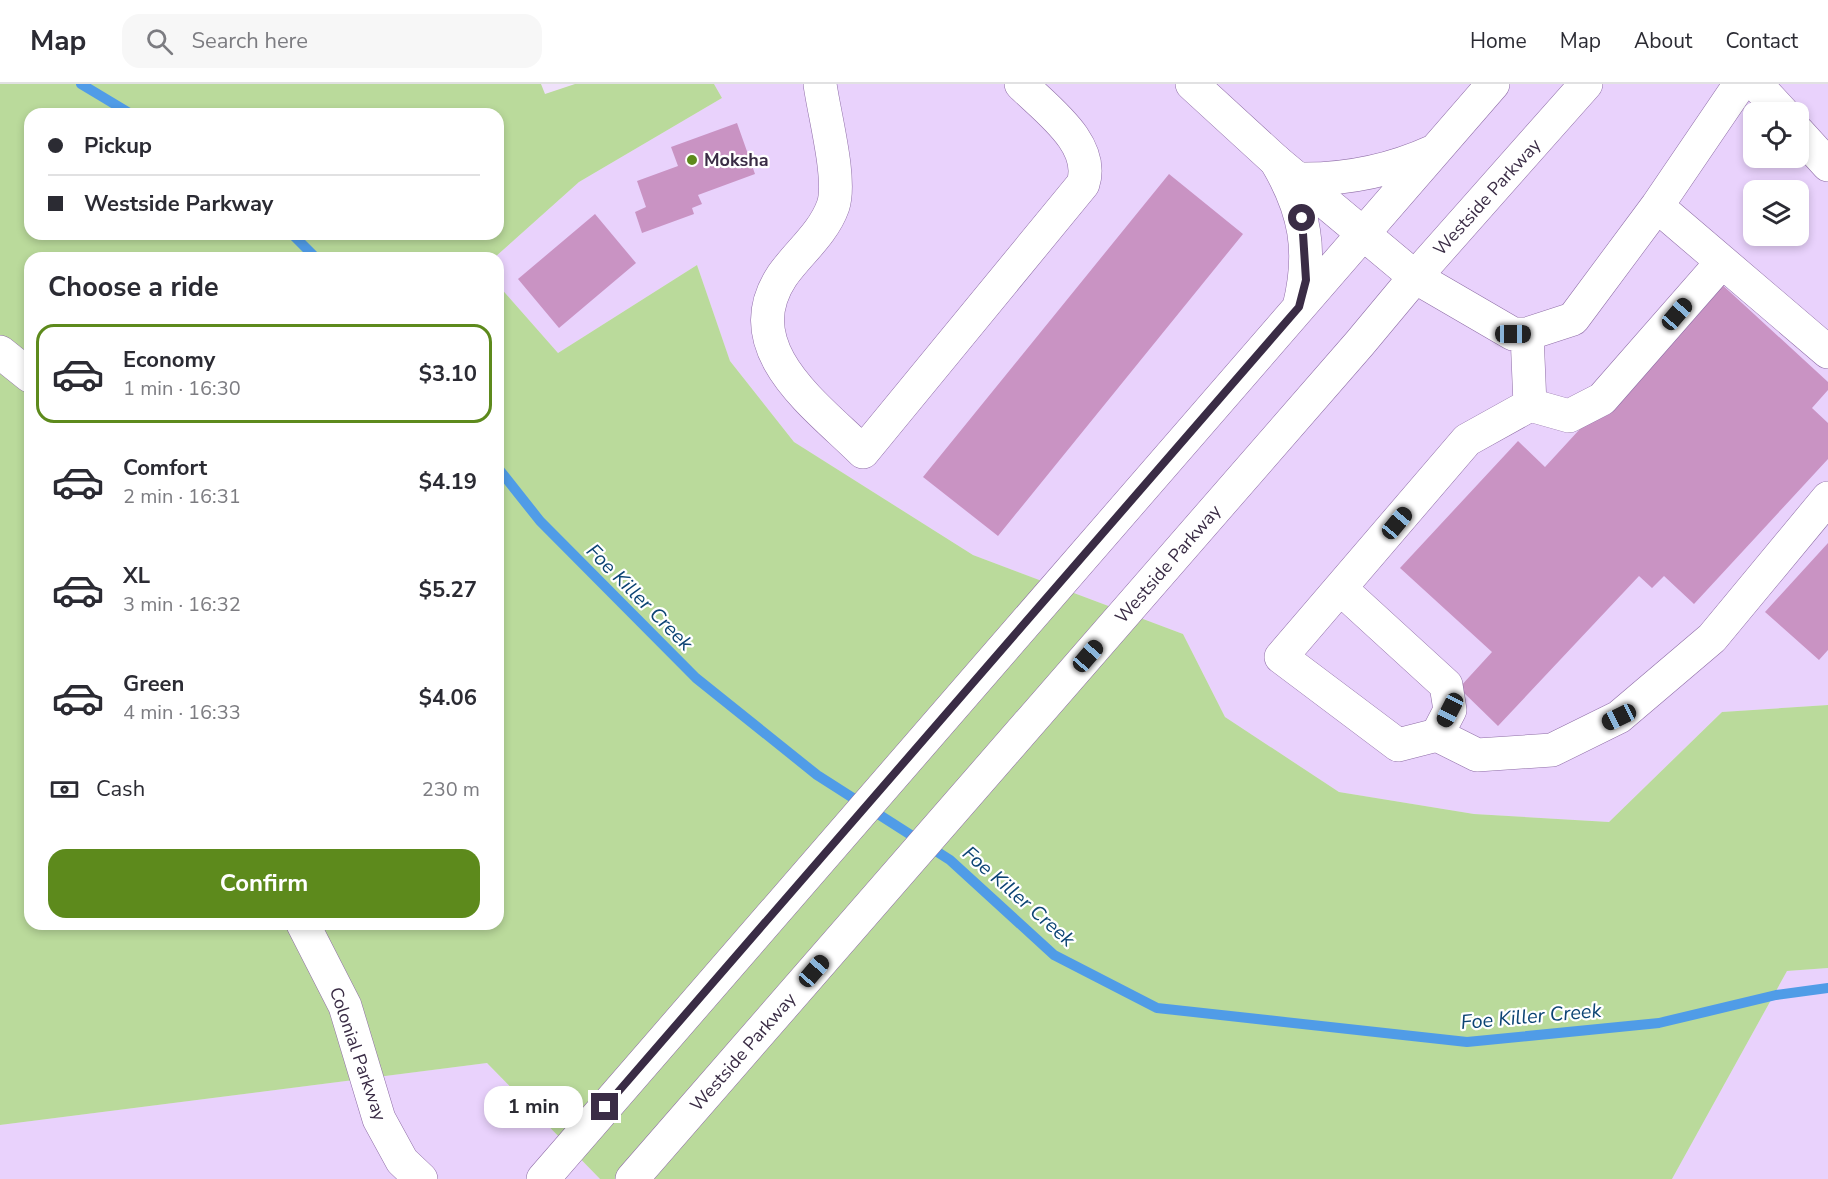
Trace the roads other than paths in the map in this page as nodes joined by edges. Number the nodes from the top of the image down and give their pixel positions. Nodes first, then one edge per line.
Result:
1 (820, 84) edge
2 (1021, 84) edge
3 (1192, 84) edge
4 (1493, 84) edge
5 (1586, 84) edge
6 (1740, 84) edge
7 (1756, 84) edge
8 (1773, 102) edge
9 (1809, 144) edge
10 (1438, 149) junction
11 (1828, 165) edge
12 (1287, 170) junction
13 (1657, 206) junction
14 (1364, 235) junction
15 (1722, 262) junction
16 (1415, 277) junction
17 (1299, 307) junction
18 (1527, 334) junction
19 (0, 352) edge
20 (1828, 352) edge
21 (24, 371) edge
22 (1530, 405) junction
23 (1828, 498) edge
24 (1341, 589) junction
25 (1437, 735) junction
26 (306, 930) edge
27 (421, 1179) edge
28 (543, 1179) edge
29 (632, 1179) edge

1 - 2 main road
3 - 12 main road
4 - 10 main road
5 - 16 main road, Westside Parkway
6 - 13 main road
7 - 8 main road
9 - 11 main road
10 - 12 main road
10 - 14 main road
12 - 14 main road
12 - 17 main road
13 - 15 main road
13 - 18 main road
14 - 16 main road
14 - 17 main road
15 - 20 main road
15 - 22 main road
16 - 18 main road
16 - 29 main road, Westside Parkway
17 - 28 main road
18 - 22 main road
19 - 21 main road
22 - 24 main road
23 - 25 main road
24 - 25 main road
24 - 25 main road
26 - 27 main road, Colonial Parkway

